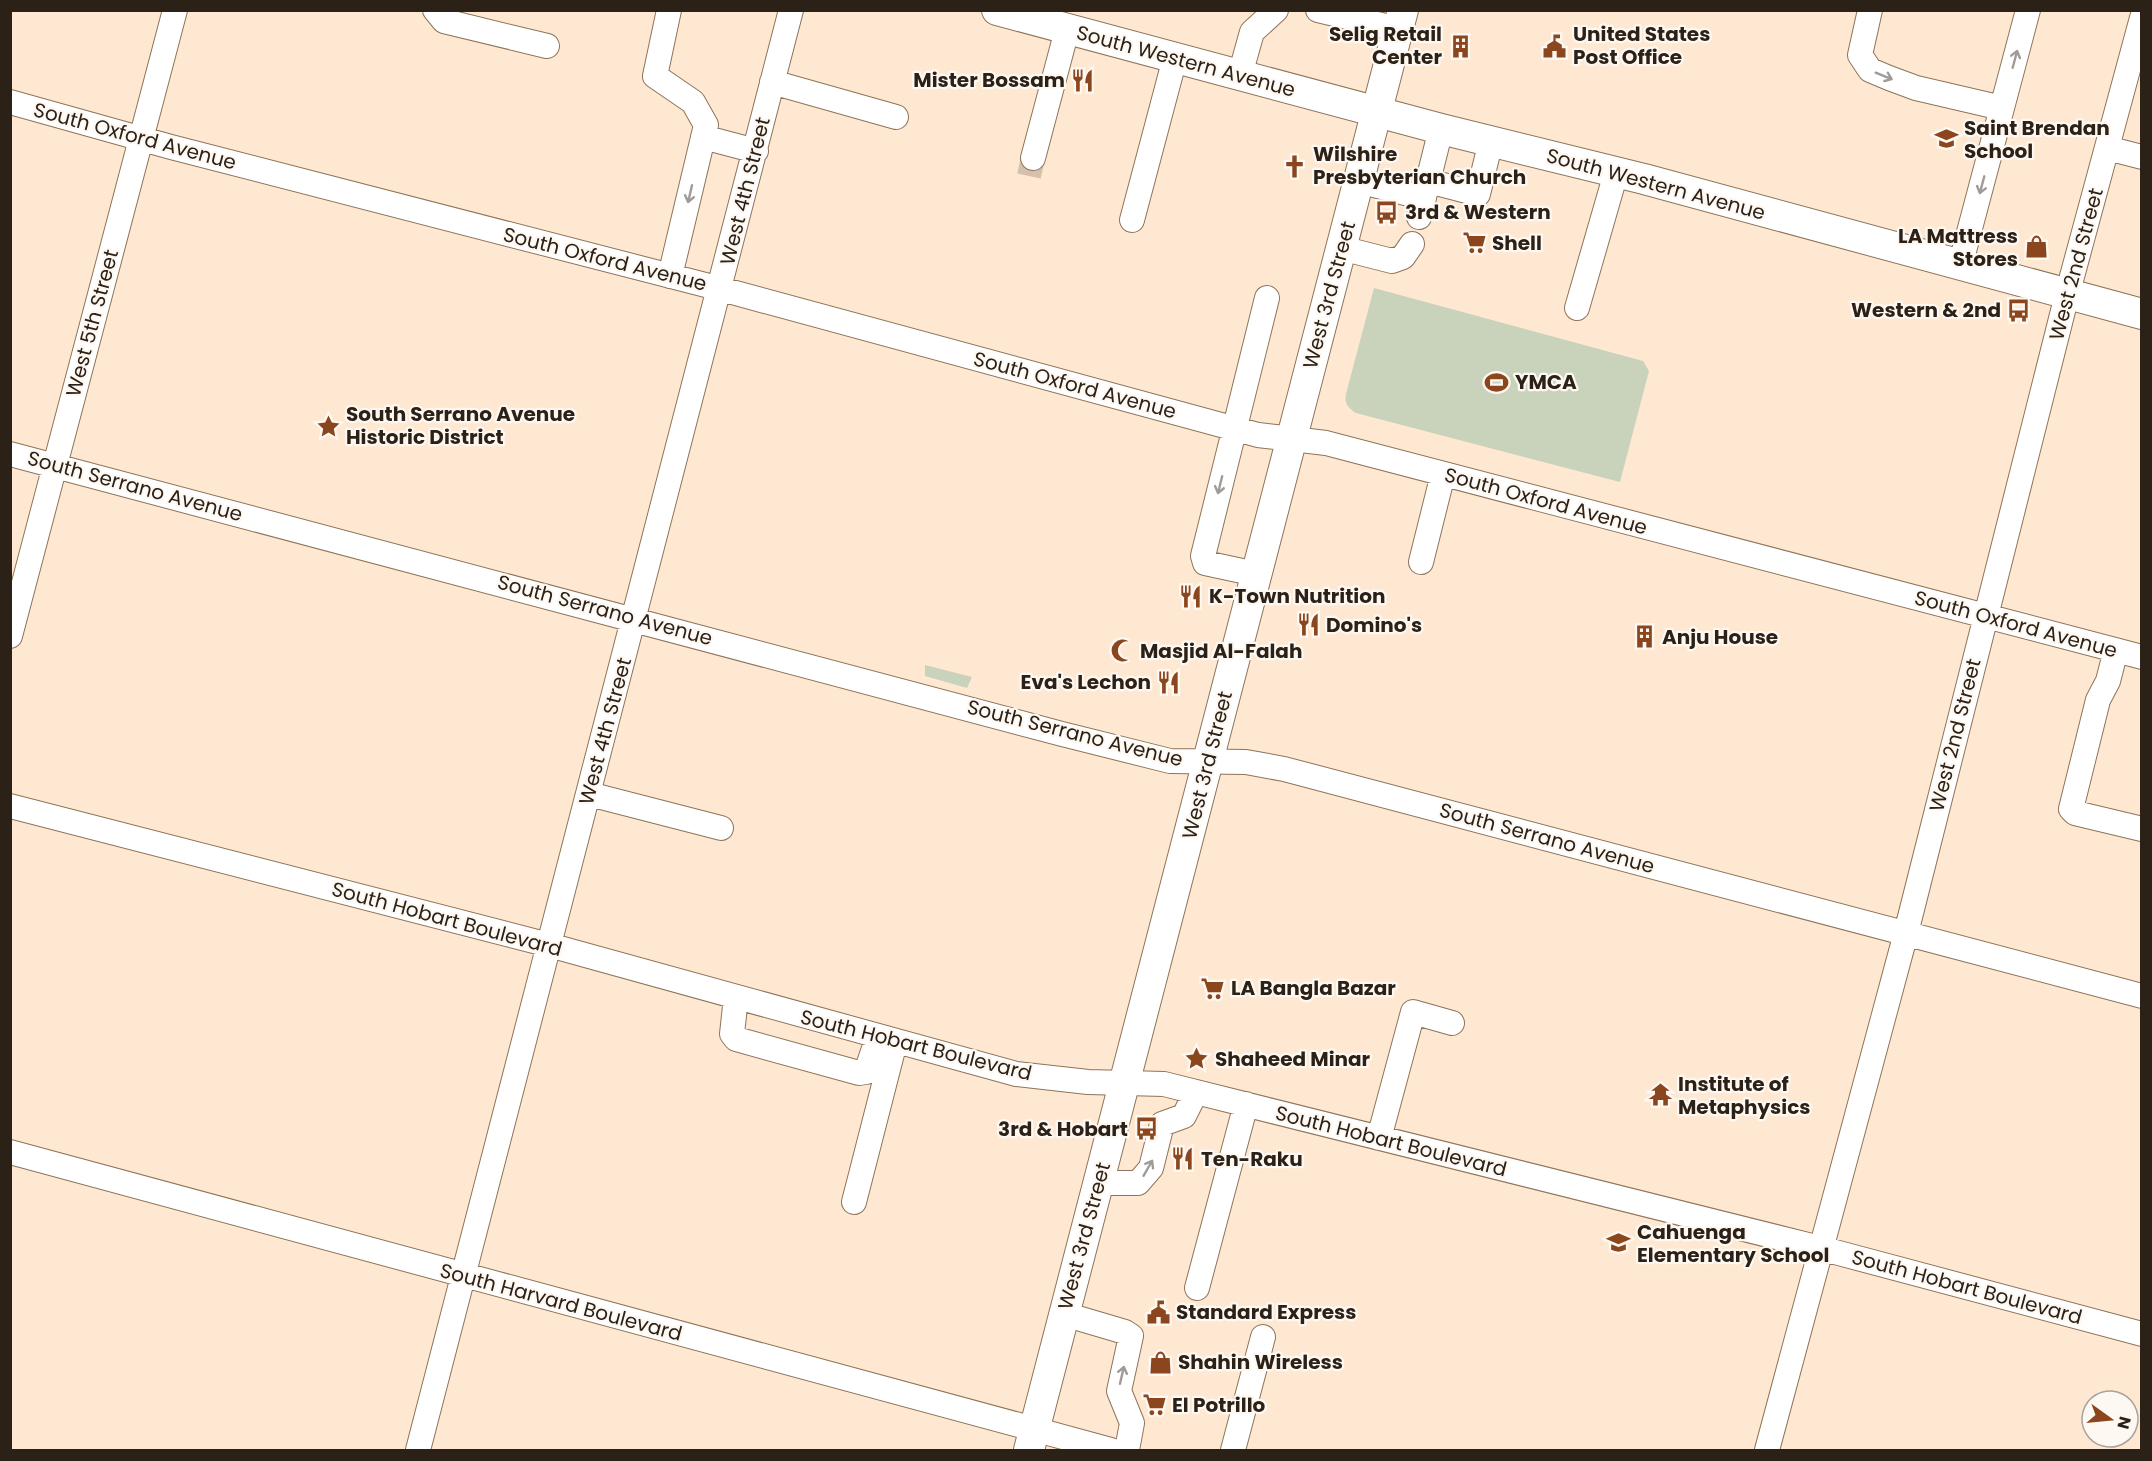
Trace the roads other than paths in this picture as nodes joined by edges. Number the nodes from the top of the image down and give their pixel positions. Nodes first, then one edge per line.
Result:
1 (175, 10) edge
2 (435, 10) edge
3 (669, 10) edge
4 (791, 10) edge
5 (997, 10) edge
6 (1276, 10) edge
7 (1318, 10) edge
8 (1870, 10) edge
9 (2028, 10) edge
10 (2142, 18) edge
11 (1400, 20) edge
12 (1067, 30) junction
13 (547, 46) dead end
14 (1175, 58) junction
15 (1240, 75) junction
16 (772, 82) junction
17 (10, 102) edge
18 (2002, 108) junction
19 (1376, 111) junction
20 (896, 117) dead end
21 (1441, 129) junction
22 (703, 137) junction
23 (142, 138) junction
24 (1491, 141) junction
25 (2107, 147) junction
26 (756, 151) junction
27 (2142, 157) edge
28 (1034, 158) tunnel mouth
29 (1617, 172) junction
30 (1358, 180) junction
31 (1424, 199) junction
32 (1132, 220) dead end
33 (1412, 244) dead end
34 (1341, 248) junction
35 (1960, 266) junction
36 (670, 276) junction
37 (721, 289) junction
38 (2067, 295) junction
39 (1267, 298) dead end
40 (1578, 308) dead end
41 (2142, 314) edge
42 (1234, 428) junction
43 (1291, 439) junction
44 (10, 454) edge
45 (55, 466) junction
46 (1443, 474) junction
47 (1421, 562) dead end
48 (1256, 574) junction
49 (1985, 616) junction
50 (634, 618) junction
51 (10, 636) edge
52 (2116, 650) junction
53 (2142, 657) edge
54 (1208, 763) junction
55 (589, 794) junction
56 (10, 806) edge
57 (721, 828) dead end
58 (2142, 829) edge
59 (1906, 933) junction
60 (549, 945) junction
61 (2142, 996) edge
62 (736, 997) junction
63 (768, 1006) junction
64 (814, 1019) junction
65 (1452, 1023) dead end
66 (848, 1029) junction
67 (886, 1040) junction
68 (759, 1046) junction
69 (804, 1058) junction
70 (837, 1067) junction
71 (1125, 1083) junction
72 (1197, 1092) junction
73 (1246, 1104) junction
74 (1379, 1138) junction
75 (10, 1152) edge
76 (1098, 1183) junction
77 (854, 1202) dead end
78 (1820, 1248) junction
79 (463, 1275) junction
80 (1197, 1288) dead end
81 (1064, 1314) junction
82 (2142, 1334) edge
83 (1263, 1337) dead end
84 (1032, 1440) edge
85 (418, 1450) edge
86 (1111, 1450) edge
87 (1127, 1450) edge
88 (1233, 1450) edge
89 (1767, 1450) edge

1 - 23 street, West 5th Street
2 - 13 street
3 - 22 street
4 - 16 street, West 4th Street
5 - 12 main road, South Western Avenue
6 - 15 street
7 - 11 street
8 -> 18 street
18 -> 9 street
10 - 25 street, West 2nd Street
11 - 19 main road, West 3rd Street
12 - 14 main road, South Western Avenue
12 - 28 street
14 - 15 main road, South Western Avenue
14 - 32 street
15 - 19 main road, South Western Avenue
16 - 20 street
16 - 26 street, West 4th Street
17 - 23 street, South Oxford Avenue
18 -> 35 street
19 - 21 main road, South Western Avenue
19 - 30 main road, West 3rd Street
21 - 24 main road, South Western Avenue
21 - 31 street
22 - 26 street
22 -> 36 street
23 - 36 street, South Oxford Avenue
23 - 45 street, West 5th Street
24 - 29 main road, South Western Avenue
24 - 31 street
25 - 27 street
25 - 38 street, West 2nd Street
26 - 37 street, West 4th Street
29 - 35 main road, South Western Avenue
29 - 40 street
30 - 31 street
30 - 34 main road, West 3rd Street
33 - 34 street
34 - 43 main road, West 3rd Street
35 - 38 main road, South Western Avenue
36 - 37 street, South Oxford Avenue
37 - 42 street, South Oxford Avenue
37 - 50 street, West 4th Street
38 - 41 main road, South Western Avenue
38 - 49 street, West 2nd Street
39 - 42 street
42 - 43 street, South Oxford Avenue
42 -> 48 street
43 - 46 street, South Oxford Avenue
43 - 48 main road, West 3rd Street
44 - 45 street, South Serrano Avenue
45 - 50 street, South Serrano Avenue
45 - 51 street, West 5th Street
46 - 47 street
46 - 49 street, South Oxford Avenue
48 - 54 main road, West 3rd Street
49 - 52 street, South Oxford Avenue
49 - 59 street, West 2nd Street
50 - 54 street, South Serrano Avenue
50 - 55 street, West 4th Street
52 - 53 street, South Oxford Avenue
52 - 58 street
54 - 59 street, South Serrano Avenue
54 - 71 main road, West 3rd Street
55 - 57 street
55 - 60 street, West 4th Street
56 - 60 street, South Hobart Boulevard
59 - 61 street, South Serrano Avenue
59 - 78 street, West 2nd Street
60 - 62 street, South Hobart Boulevard
60 - 79 street, West 4th Street
62 - 63 street, South Hobart Boulevard
62 - 68 street
63 - 64 street, South Hobart Boulevard
63 - 68 street
64 - 66 street, South Hobart Boulevard
64 - 69 street
65 - 74 street
66 - 67 street, South Hobart Boulevard
66 - 70 street
67 - 70 street
67 - 71 street, South Hobart Boulevard
67 - 77 street
68 - 69 street
69 - 70 street
71 - 72 street, South Hobart Boulevard
71 - 76 main road, West 3rd Street
72 - 73 street, South Hobart Boulevard
76 -> 72 street
73 - 74 street, South Hobart Boulevard
73 - 80 street
74 - 78 street, South Hobart Boulevard
75 - 79 street, South Harvard Boulevard
76 - 81 main road, West 3rd Street
78 - 82 street, South Hobart Boulevard
78 - 89 street, West 2nd Street
79 - 84 street, South Harvard Boulevard
79 - 85 street, West 4th Street
81 - 84 main road, West 3rd Street
87 -> 81 street
83 - 88 street
84 - 86 street, South Harvard Boulevard

